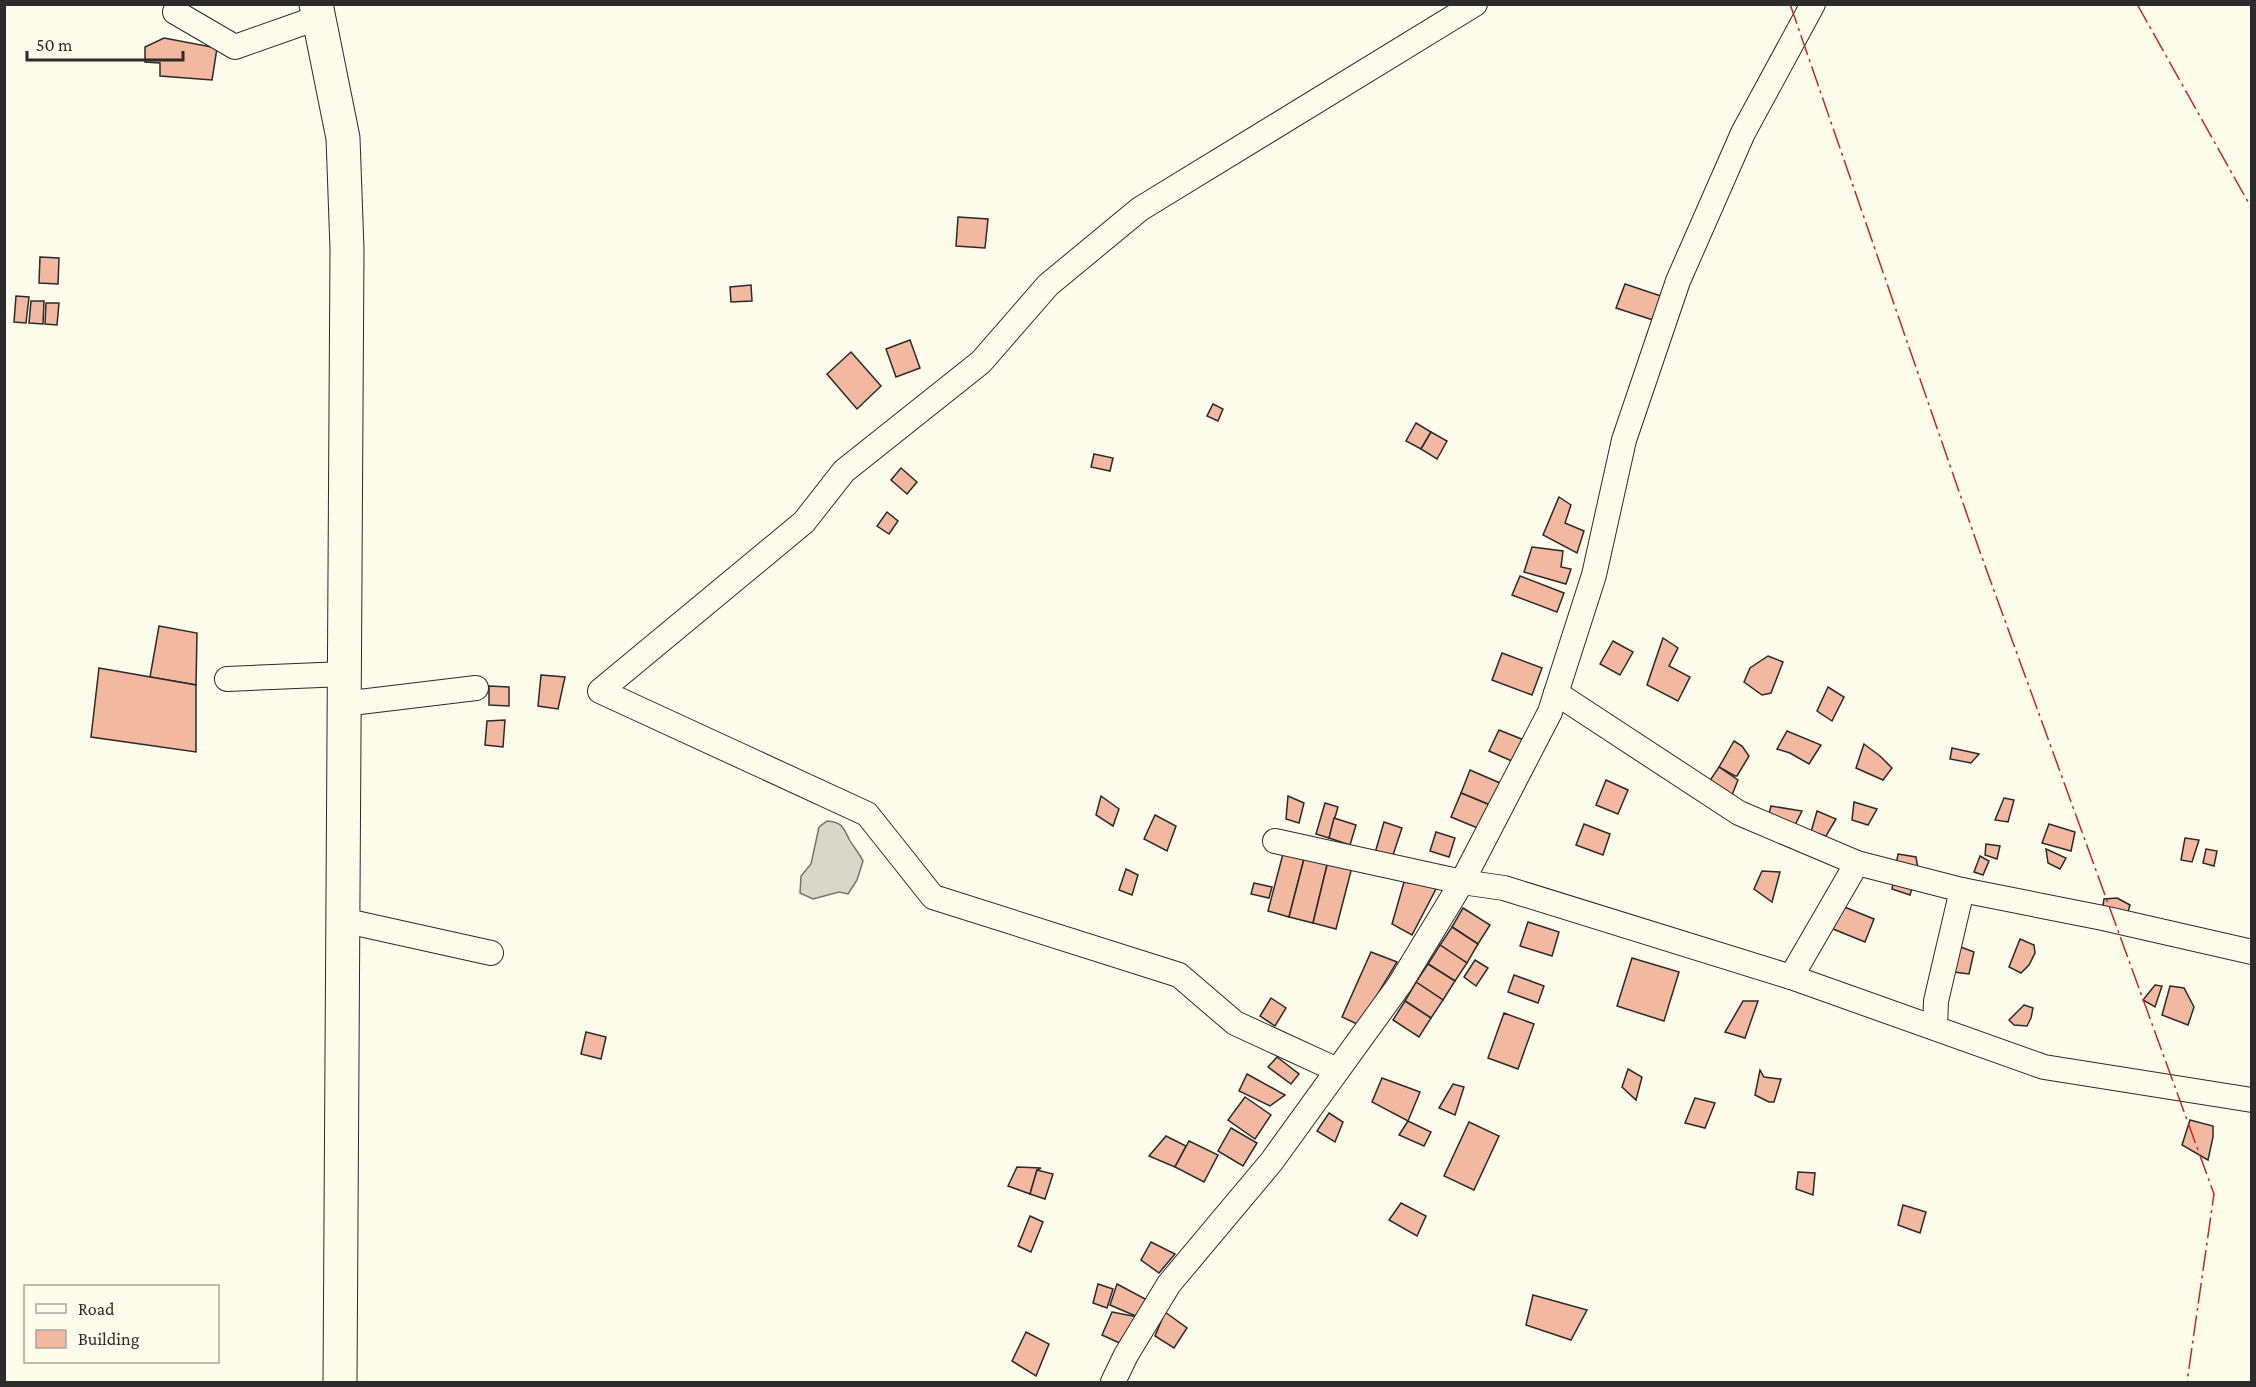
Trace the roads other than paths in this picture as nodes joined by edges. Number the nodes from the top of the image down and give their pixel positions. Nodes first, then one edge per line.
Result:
1 (1475, 4) edge
2 (1813, 4) edge
3 (318, 11) edge
4 (176, 12) dead end
5 (227, 679) dead end
6 (476, 688) dead end
7 (344, 689) junction
8 (1556, 693) junction
9 (1275, 841) dead end
10 (1857, 863) junction
11 (1462, 882) junction
12 (1962, 890) junction
13 (342, 920) junction
14 (2252, 952) edge
15 (491, 953) dead end
16 (1791, 977) junction
17 (1935, 1027) junction
18 (1337, 1070) junction
19 (2252, 1100) edge
20 (340, 1383) edge
21 (1113, 1383) edge

1 - 18 street
2 - 8 street
3 - 4 street
3 - 7 highway
5 - 7 street
6 - 7 street
7 - 13 highway
8 - 10 street
8 - 11 street
9 - 11 street
10 - 12 street
10 - 16 street
11 - 16 street
11 - 18 street
12 - 14 street
12 - 17 street
13 - 15 street
13 - 20 highway
16 - 17 street
17 - 19 street
18 - 21 street

